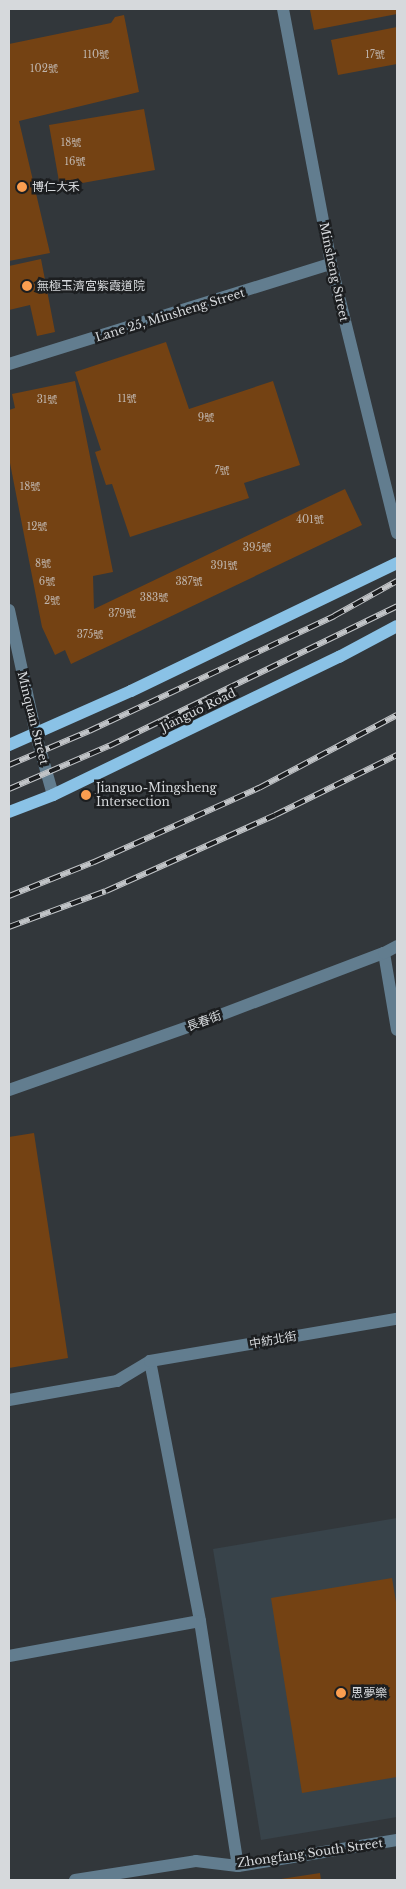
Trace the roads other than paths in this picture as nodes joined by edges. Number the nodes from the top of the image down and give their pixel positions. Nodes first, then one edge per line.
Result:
1 (283, 9) edge
2 (331, 264) junction
3 (9, 364) edge
4 (397, 533) edge
5 (397, 563) edge
6 (9, 610) edge
7 (397, 626) edge
8 (36, 735) junction
9 (9, 745) edge
10 (53, 795) junction
11 (9, 812) edge
12 (397, 946) edge
13 (384, 953) junction
14 (397, 1030) edge
15 (9, 1090) edge
16 (397, 1319) edge
17 (150, 1361) junction
18 (9, 1400) edge
19 (200, 1621) junction
20 (9, 1656) edge
21 (397, 1840) edge
22 (238, 1866) junction
23 (75, 1880) edge

1 - 2 street, Minsheng Street
2 - 3 street, Lane 25, Minsheng Street
2 - 4 street, Minsheng Street
5 - 8 main road
6 - 8 street, Minquan Street
7 - 10 main road, Jianguo Road
8 - 9 main road
8 - 10 street, Minquan Street
10 - 11 main road, Jianguo Road
12 - 13 street, 長春街
13 - 14 street
13 - 15 street, 長春街
16 - 17 street, 中紡北街
17 - 18 street
17 - 19 street
19 - 20 street
19 - 22 street
21 - 22 street, Zhongfang South Street
22 - 23 street, Zhongfang South Street

